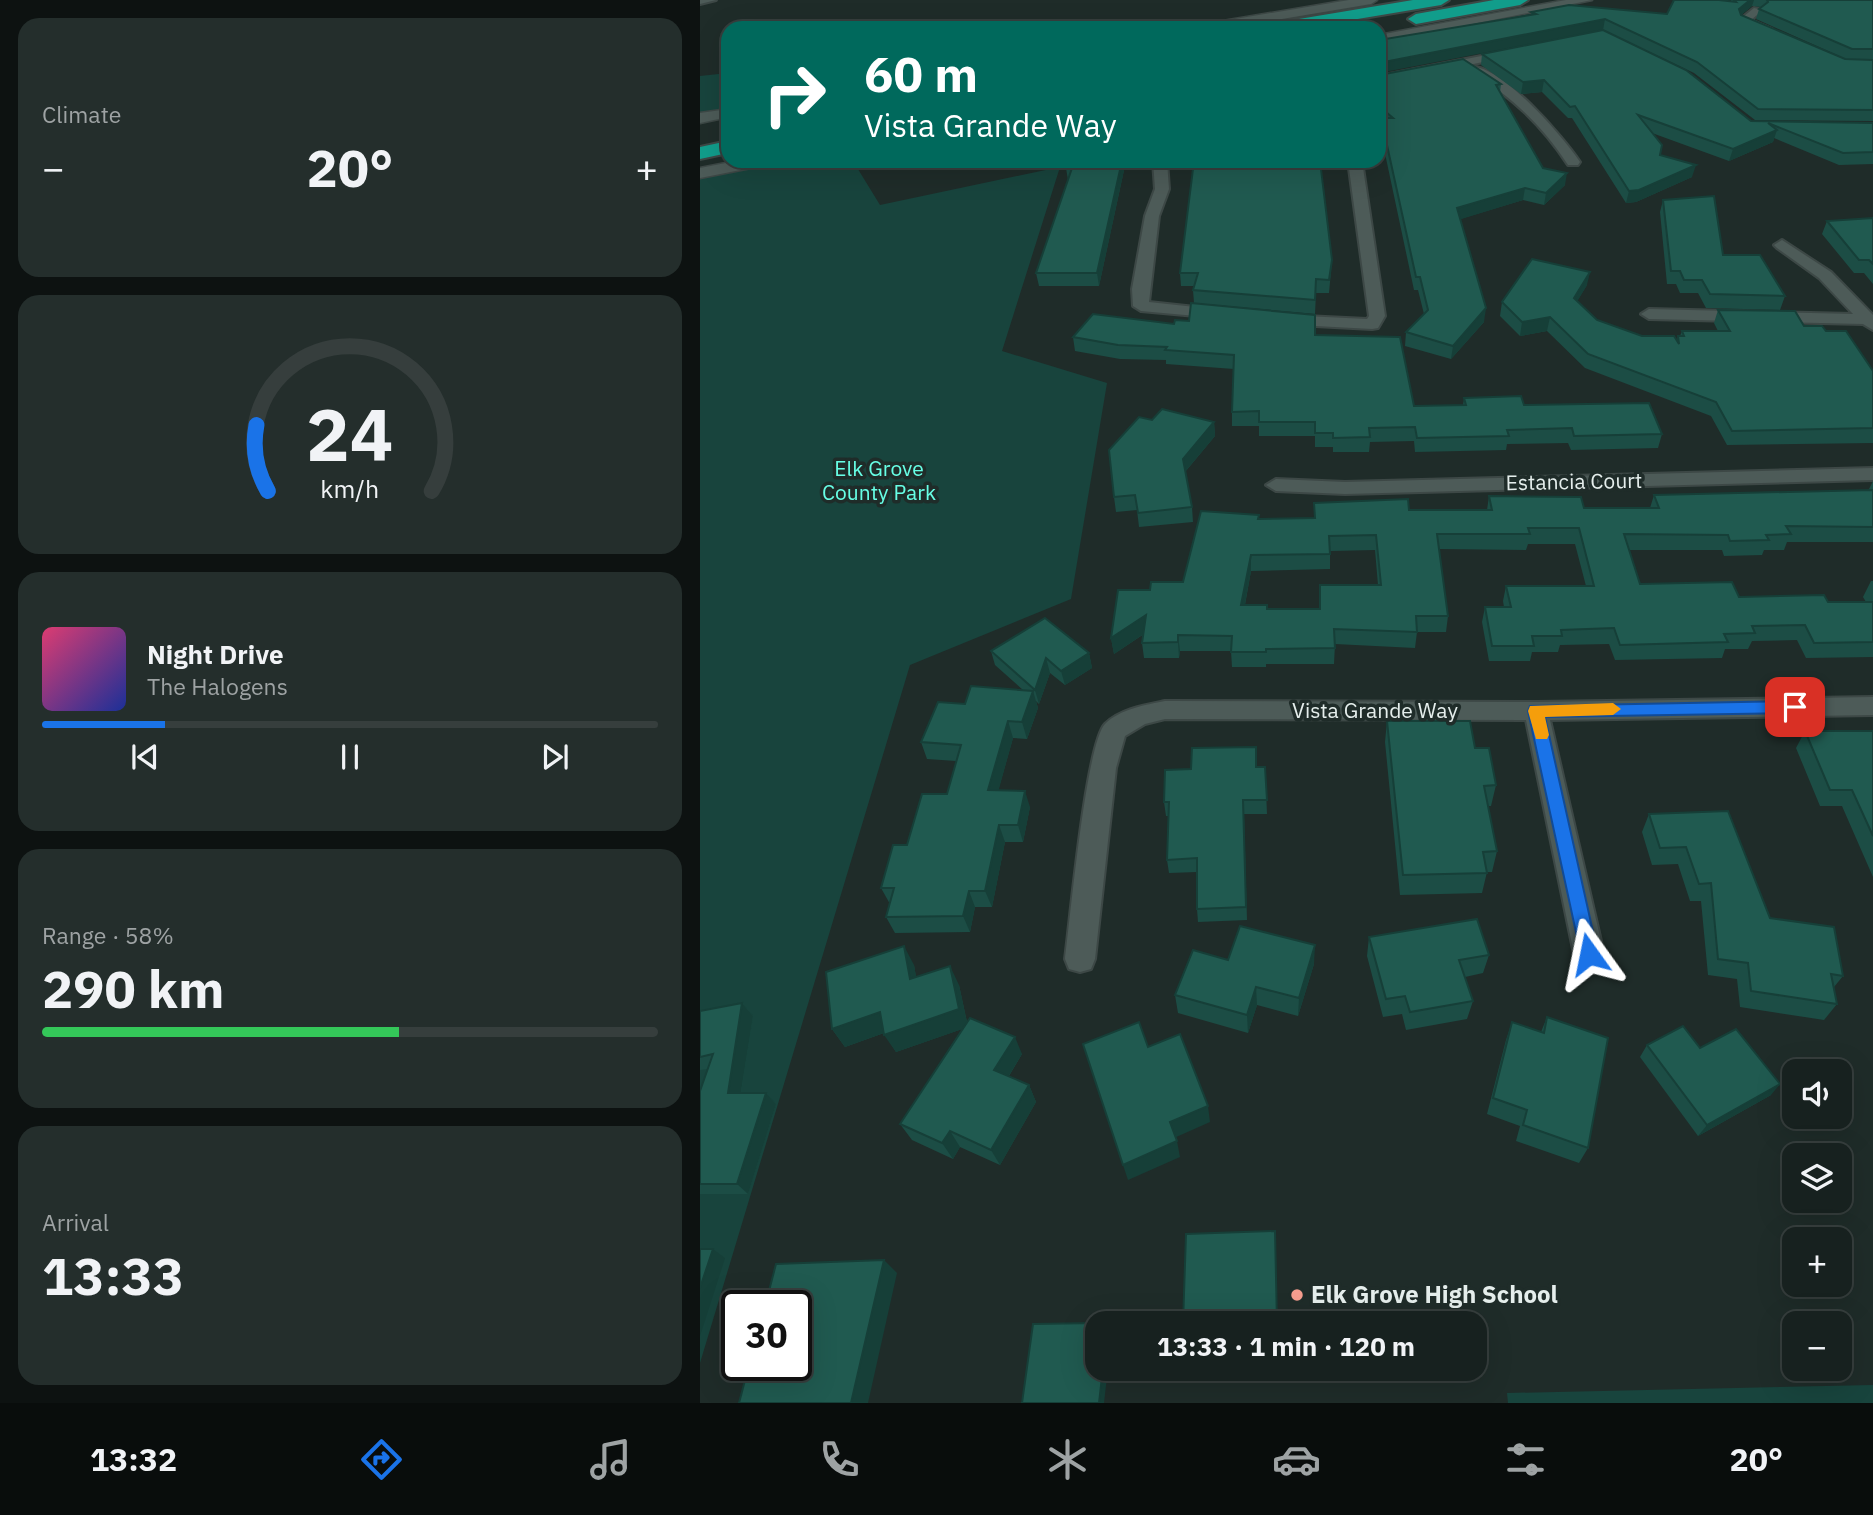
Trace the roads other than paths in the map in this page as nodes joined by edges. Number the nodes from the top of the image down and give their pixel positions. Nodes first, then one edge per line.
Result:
1 (711, 0) edge
2 (1371, 0) edge
3 (1441, 0) edge
4 (1520, 0) edge
5 (1586, 0) edge
6 (700, 1) edge
7 (1758, 10) edge
8 (1246, 21) edge
9 (1316, 21) edge
10 (1386, 24) edge
11 (1782, 36) edge
12 (1386, 38) edge
13 (1527, 51) edge
14 (1464, 63) junction
15 (1386, 76) edge
16 (721, 114) edge
17 (700, 118) edge
18 (721, 130) edge
19 (700, 134) edge
20 (721, 148) edge
21 (700, 153) edge
22 (1573, 162) dead end
23 (725, 168) edge
24 (1160, 168) edge
25 (1355, 168) edge
26 (700, 173) edge
27 (1782, 245) dead end
28 (1649, 314) dead end
29 (1235, 316) edge
30 (1262, 318) edge
31 (1871, 322) edge
32 (1873, 474) edge
33 (1276, 485) dead end
34 (1873, 706) edge
35 (1536, 711) junction
36 (1589, 954) dead end
37 (1080, 959) dead end

1 - 6 street
2 - 8 street
3 - 9 highway
4 - 10 highway
5 - 12 street
7 - 11 street
13 - 14 street
14 - 15 street
14 - 22 street
16 - 17 street
18 - 19 highway
20 - 21 highway
23 - 26 street
24 - 29 street
25 - 30 street
27 - 31 street
28 - 31 street
32 - 33 street, Estancia Court
34 - 35 street, Vista Grande Way
35 - 36 street
35 - 37 street, Vista Grande Way

